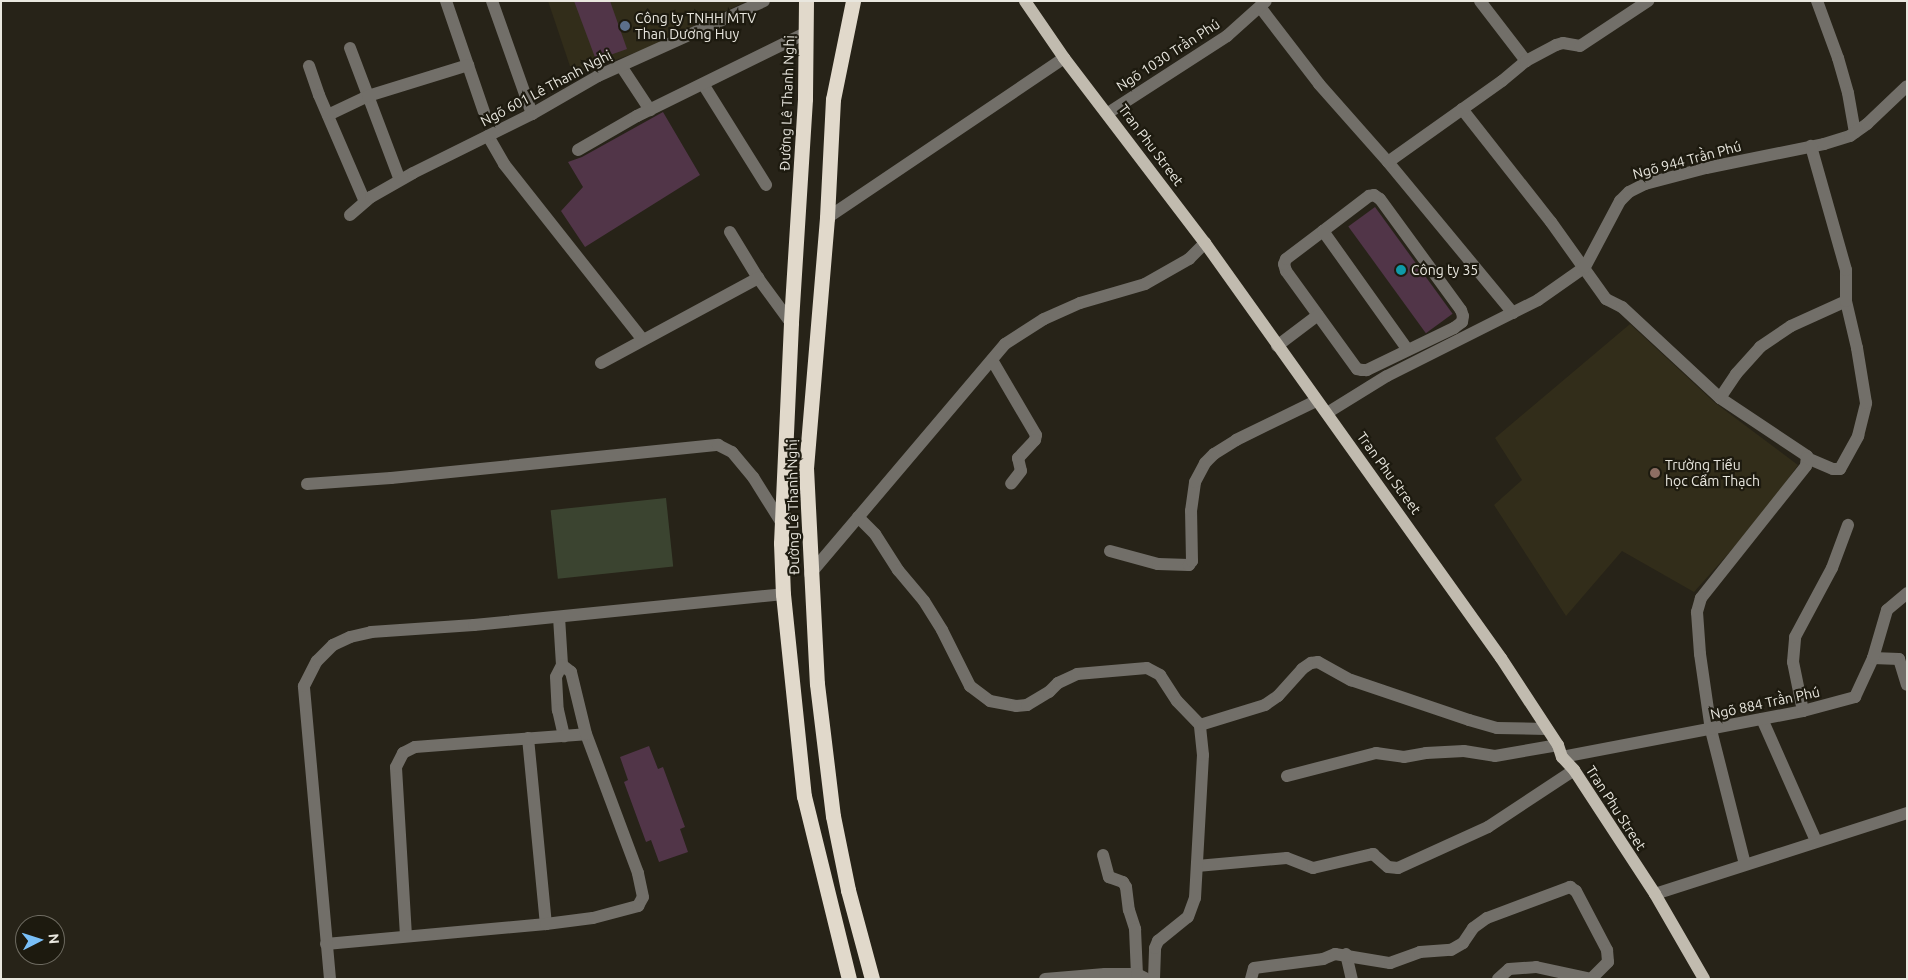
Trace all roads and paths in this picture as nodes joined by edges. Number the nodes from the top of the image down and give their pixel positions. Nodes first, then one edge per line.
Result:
1 (446, 1) edge
2 (492, 1) edge
3 (764, 1) edge
4 (806, 1) edge
5 (853, 1) edge
6 (856, 1) edge
7 (1024, 1) edge
8 (1480, 1) edge
9 (1648, 1) edge
10 (1817, 1) edge
11 (1263, 4) edge
12 (847, 26) junction
13 (806, 33) junction
14 (350, 48) dead end
15 (1064, 58) junction
16 (1526, 61) junction
17 (468, 65) junction
18 (309, 66) dead end
19 (621, 66) junction
20 (703, 84) junction
21 (1907, 86) edge
22 (368, 96) junction
23 (1462, 109) junction
24 (650, 110) junction
25 (484, 112) dead end
26 (1108, 113) junction
27 (532, 114) junction
28 (328, 115) junction
29 (1855, 132) junction
30 (488, 136) junction
31 (1811, 146) junction
32 (578, 150) dead end
33 (1388, 162) junction
34 (400, 180) junction
35 (766, 185) dead end
36 (365, 202) junction
37 (350, 215) dead end
38 (827, 218) junction
39 (1322, 231) junction
40 (730, 232) dead end
41 (1205, 243) junction
42 (1584, 267) junction
43 (758, 278) junction
44 (1846, 301) junction
45 (1513, 313) junction
46 (1318, 315) junction
47 (791, 323) junction
48 (643, 340) junction
49 (1277, 346) junction
50 (1408, 350) junction
51 (992, 360) junction
52 (601, 363) dead end
53 (1720, 398) junction
54 (1316, 401) junction
55 (1327, 413) junction
56 (1807, 462) junction
57 (307, 484) dead end
58 (1011, 484) dead end
59 (858, 517) junction
60 (783, 525) junction
61 (1848, 526) dead end
62 (1110, 551) dead end
63 (810, 574) junction
64 (1907, 593) edge
65 (783, 594) junction
66 (559, 617) junction
67 (1873, 658) junction
68 (562, 665) junction
69 (1907, 685) edge
70 (1803, 711) junction
71 (1762, 720) junction
72 (1200, 725) junction
73 (1548, 729) junction
74 (1711, 730) junction
75 (586, 734) junction
76 (564, 736) junction
77 (528, 738) junction
78 (1560, 751) junction
79 (1574, 770) junction
80 (1287, 776) dead end
81 (1907, 814) edge
82 (1816, 841) junction
83 (1103, 855) dead end
84 (1745, 864) junction
85 (1197, 866) junction
86 (1655, 894) junction
87 (546, 924) junction
88 (406, 936) junction
89 (326, 944) junction
90 (1346, 954) junction
91 (1142, 977) edge
92 (330, 979) edge
93 (849, 979) edge
94 (872, 979) edge
95 (1045, 979) edge
96 (1154, 979) edge
97 (1251, 979) edge
98 (1352, 979) edge
99 (1498, 979) edge
100 (1591, 979) edge
101 (1704, 979) edge

1 - 17 street
2 - 27 street
3 - 19 street, Ngõ 601 Lê Thanh Nghị
4 - 13 highway, Đường Lê Thanh Nghị
5 - 12 highway, Đường Lê Thanh Nghị
6 - 12 main road
7 - 15 main road, Tran Phu Street
8 - 16 street
9 - 16 street
10 - 29 street
11 - 26 street, Ngõ 1030 Trần Phú
11 - 33 street
12 - 38 highway, Đường Lê Thanh Nghị
13 - 20 street
13 - 47 highway, Đường Lê Thanh Nghị
14 - 22 street
15 - 26 main road, Tran Phu Street
15 - 38 street
16 - 23 street
17 - 22 street
17 - 25 street
18 - 28 street
19 - 24 street
19 - 27 street, Ngõ 601 Lê Thanh Nghị
20 - 24 street
20 - 35 street
21 - 29 street, Ngõ 944 Trần Phú
22 - 28 street
22 - 34 street
23 - 33 street
23 - 42 street
24 - 32 street
26 - 41 main road, Tran Phu Street
27 - 30 street, Ngõ 601 Lê Thanh Nghị
28 - 36 street
29 - 31 street, Ngõ 944 Trần Phú
30 - 34 street, Ngõ 601 Lê Thanh Nghị
30 - 48 street
31 - 42 street, Ngõ 944 Trần Phú
31 - 44 street
33 - 45 street
34 - 36 street, Ngõ 601 Lê Thanh Nghị
36 - 37 street, Ngõ 601 Lê Thanh Nghị
38 - 63 highway, Đường Lê Thanh Nghị
39 - 46 street
39 - 50 street
39 - 50 street
40 - 43 street
41 - 49 main road, Tran Phu Street
41 - 51 street
42 - 45 street, Ngõ 944 Trần Phú
42 - 53 street
43 - 47 street
43 - 48 street
44 - 53 street
44 - 56 street
45 - 55 street, Ngõ 944 Trần Phú
46 - 49 street
46 - 50 street
47 - 60 highway, Đường Lê Thanh Nghị
48 - 52 street
49 - 54 main road, Tran Phu Street
51 - 58 street
51 - 59 street
53 - 56 street
54 - 55 main road, Tran Phu Street
54 - 62 street
55 - 73 main road, Tran Phu Street
56 - 74 street
57 - 60 street
59 - 63 street
59 - 72 street
60 - 65 highway, Đường Lê Thanh Nghị
61 - 70 street
63 - 94 highway, Đường Lê Thanh Nghị
64 - 67 street, Ngõ 884 Trần Phú
65 - 66 street
65 - 93 highway, Đường Lê Thanh Nghị
66 - 68 street
66 - 89 street
67 - 69 street
67 - 70 street, Ngõ 884 Trần Phú
68 - 75 street
68 - 76 street
70 - 71 street, Ngõ 884 Trần Phú
71 - 74 street, Ngõ 884 Trần Phú
71 - 82 street
72 - 73 street
72 - 85 street
73 - 78 main road, Tran Phu Street
74 - 78 street, Ngõ 884 Trần Phú
74 - 84 street
75 - 76 street
75 - 87 street
76 - 77 street
77 - 87 street
77 - 88 street
78 - 79 main road, Tran Phu Street
78 - 80 street, Ngõ 884 Trần Phú
79 - 85 street
79 - 86 main road, Tran Phu Street
81 - 82 street
82 - 84 street
83 - 91 street
84 - 86 street
85 - 96 street
86 - 101 main road, Tran Phu Street
87 - 88 street
88 - 89 street
89 - 92 street
90 - 97 street
90 - 98 street
90 - 100 street
91 - 95 street
99 - 100 street

